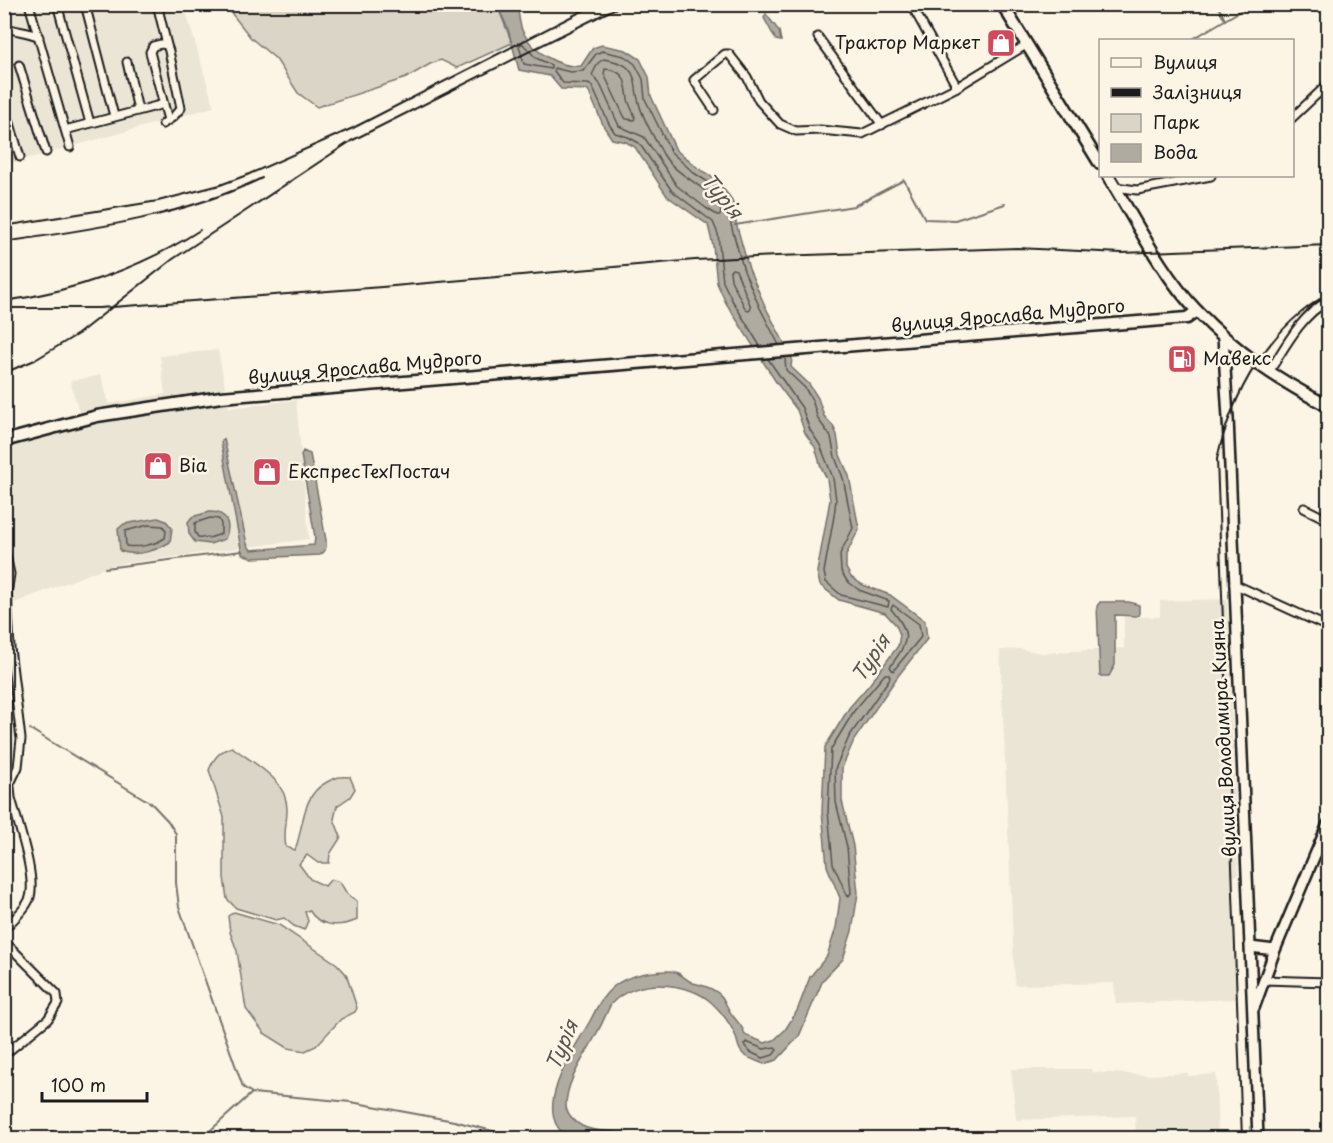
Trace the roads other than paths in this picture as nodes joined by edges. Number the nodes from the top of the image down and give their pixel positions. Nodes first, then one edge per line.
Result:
1 (30, 4) edge
2 (57, 4) edge
3 (85, 4) edge
4 (157, 4) edge
5 (911, 4) edge
6 (1002, 4) edge
7 (4, 27) edge
8 (39, 37) junction
9 (818, 37) dead end
10 (167, 45) junction
11 (1026, 45) junction
12 (127, 62) dead end
13 (19, 65) dead end
14 (1329, 84) edge
15 (957, 87) junction
16 (4, 103) edge
17 (164, 104) junction
18 (138, 110) junction
19 (714, 110) dead end
20 (114, 116) junction
21 (1294, 117) edge
22 (90, 123) junction
23 (882, 125) junction
24 (65, 130) junction
25 (70, 147) dead end
26 (46, 152) dead end
27 (20, 157) dead end
28 (1099, 161) edge
29 (1109, 177) edge
30 (1206, 177) edge
31 (1115, 187) junction
32 (1329, 301) edge
33 (1197, 311) junction
34 (1222, 336) junction
35 (1269, 372) junction
36 (1329, 406) edge
37 (4, 441) edge
38 (1304, 508) dead end
39 (1329, 520) edge
40 (4, 546) edge
41 (1234, 584) junction
42 (1329, 627) edge
43 (10, 784) junction
44 (4, 796) edge
45 (1329, 824) edge
46 (4, 929) edge
47 (4, 941) edge
48 (1250, 947) junction
49 (1275, 950) junction
50 (1264, 980) junction
51 (1329, 982) edge
52 (1252, 1013) junction
53 (4, 1055) edge
54 (1258, 1138) edge

1 - 8 street
2 - 22 street
3 - 20 street
4 - 10 street
5 - 15 street
6 - 11 main road
7 - 8 street
8 - 24 street
9 - 23 street
10 - 17 street
10 - 17 street
11 - 15 street
11 - 28 main road
12 - 18 street
13 - 26 street
14 - 21 street
15 - 23 street
16 - 27 street
17 - 18 street
18 - 20 street
19 - 23 street
20 - 22 street
22 - 24 street
24 - 25 street
29 - 31 main road
30 - 31 street
31 - 33 main road
32 - 35 street
33 - 34 main road
33 - 37 main road, вулиця Ярослава Мудрого
34 - 35 main road
34 - 41 main road, вулиця Володимира Кияна
35 - 36 main road
38 - 39 street
40 - 43 street
41 - 42 street
41 - 48 main road, вулиця Володимира Кияна
43 - 44 street
43 - 46 street
45 - 49 main road
47 - 53 street
48 - 49 main road
48 - 52 main road, вулиця Володимира Кияна
49 - 50 main road
50 - 51 street
50 - 52 main road
52 - 54 main road, вулиця Володимира Кияна

